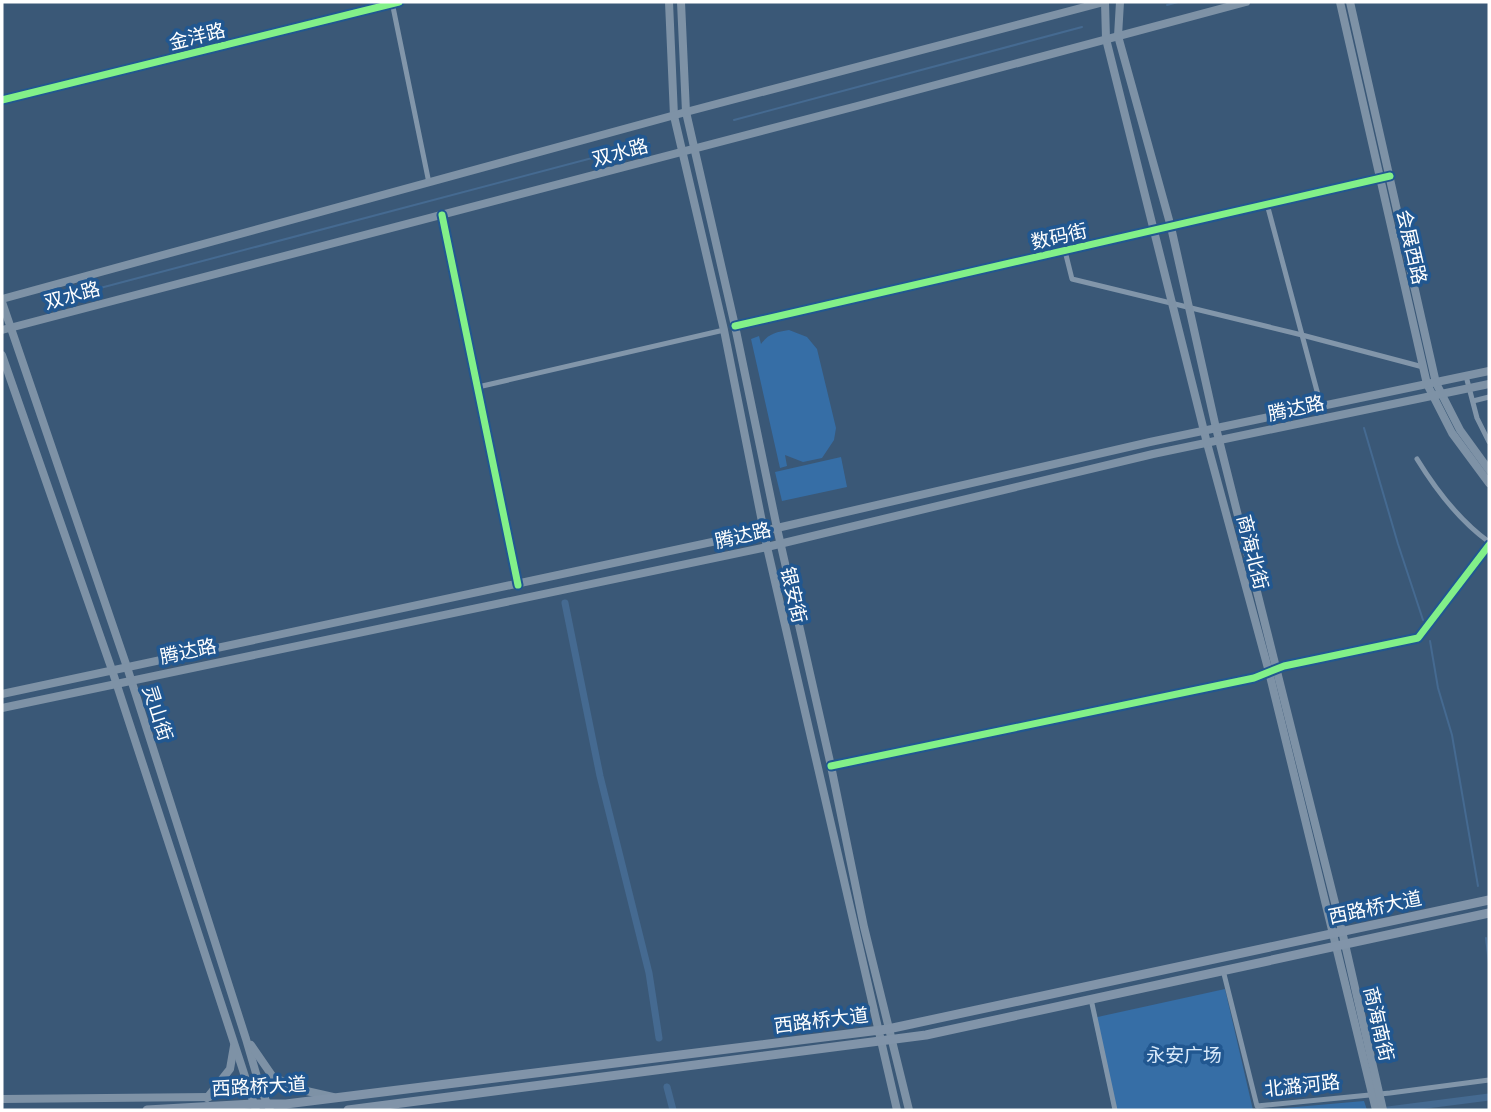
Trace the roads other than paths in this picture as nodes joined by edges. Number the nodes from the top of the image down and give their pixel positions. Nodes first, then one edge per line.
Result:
1 (394, 2) edge
2 (669, 2) edge
3 (681, 2) edge
4 (1105, 2) edge
5 (1120, 2) edge
6 (1246, 2) edge
7 (1340, 2) edge
8 (1350, 2) edge
9 (1118, 36) junction
10 (1106, 39) junction
11 (2, 100) edge
12 (686, 112) junction
13 (674, 116) junction
14 (694, 149) junction
15 (682, 152) junction
16 (1390, 176) junction
17 (1380, 178) junction
18 (429, 183) junction
19 (1268, 204) junction
20 (442, 215) junction
21 (1171, 227) junction
22 (1154, 230) junction
23 (1065, 251) junction
24 (2, 300) edge
25 (1173, 304) junction
26 (1188, 307) junction
27 (735, 326) junction
28 (6, 329) edge
29 (724, 330) junction
30 (1302, 335) junction
31 (2, 355) edge
32 (1423, 367) junction
33 (1489, 371) edge
34 (1466, 376) junction
35 (1431, 383) junction
36 (1489, 384) edge
37 (478, 387) junction
38 (1469, 388) junction
39 (1436, 395) junction
40 (1489, 397) edge
41 (1473, 401) junction
42 (1321, 406) junction
43 (1216, 428) junction
44 (1205, 430) junction
45 (1220, 440) junction
46 (1489, 442) edge
47 (1208, 443) junction
48 (1417, 459) dead end
49 (1489, 470) edge
50 (1489, 483) edge
51 (777, 528) junction
52 (764, 530) junction
53 (780, 543) junction
54 (1489, 544) edge
55 (767, 547) junction
56 (518, 585) junction
57 (127, 667) junction
58 (112, 670) junction
59 (1272, 670) junction
60 (131, 680) junction
61 (116, 683) junction
62 (2, 694) edge
63 (2, 708) edge
64 (831, 766) junction
65 (1489, 900) edge
66 (1489, 913) edge
67 (1337, 932) junction
68 (1340, 945) junction
69 (1223, 970) junction
70 (1091, 999) junction
71 (890, 1034) junction
72 (878, 1035) junction
73 (246, 1038) junction
74 (234, 1043) junction
75 (1489, 1080) edge
76 (1376, 1096) junction
77 (209, 1097) junction
78 (336, 1098) junction
79 (2, 1100) edge
80 (193, 1107) junction
81 (255, 1107) edge
82 (269, 1108) edge
83 (147, 1110) edge
84 (348, 1110) edge
85 (897, 1110) edge
86 (909, 1110) edge
87 (1115, 1110) edge
88 (1376, 1110) edge
89 (1383, 1110) edge

1 - 11 main road, 金洋路
1 - 18 street
2 - 13 main road, 银安街
3 - 12 main road, 银安街
4 - 10 main road, 商海北街
4 - 12 main road, 双水路
5 - 9 main road, 商海北街
6 - 9 main road, 双水路
7 - 17 main road, 会展西路
8 - 16 main road, 会展西路
9 - 10 main road, 双水路
9 - 21 main road, 商海北街
10 - 14 main road, 双水路
10 - 22 main road, 商海北街
12 - 13 main road, 双水路
12 - 14 main road, 银安街
13 - 15 main road, 银安街
13 - 18 main road, 双水路
14 - 15 main road, 双水路
14 - 27 main road, 银安街
15 - 20 main road, 双水路
15 - 29 main road, 银安街
16 - 17 street, 数码街
16 - 35 main road, 会展西路
17 - 19 street, 数码街
17 - 32 main road, 会展西路
18 - 24 main road, 双水路
19 - 21 street, 数码街
19 - 30 street
20 - 28 main road, 双水路
20 - 37 street
21 - 22 street, 数码街
21 - 26 main road, 商海北街
22 - 23 street, 数码街
22 - 25 main road, 商海北街
23 - 25 street
23 - 27 street, 数码街
24 - 28 main road, 灵山街
25 - 26 street
25 - 44 main road, 商海北街
26 - 30 street
26 - 43 main road, 商海北街
27 - 51 main road, 银安街
28 - 57 main road, 灵山街
29 - 37 street
29 - 52 main road, 银安街
30 - 32 street
30 - 42 street
31 - 58 main road, 灵山街
32 - 35 main road, 会展西路
33 - 34 main road, 腾达路
34 - 35 main road, 腾达路
34 - 38 street
35 - 39 main road, 会展西路
35 - 42 main road, 腾达路
36 - 38 main road, 腾达路
37 - 56 street
38 - 39 main road, 腾达路
38 - 41 street
39 - 45 main road, 腾达路
39 - 49 main road, 会展西路
39 - 50 main road, 会展西路
40 - 41 street
41 - 46 street
42 - 43 main road, 腾达路
43 - 44 main road, 腾达路
43 - 45 main road, 商海北街
44 - 47 main road, 商海北街
44 - 51 main road, 腾达路
45 - 47 main road, 腾达路
45 - 59 main road, 商海北街
47 - 53 main road, 腾达路
47 - 59 main road, 商海北街
48 - 54 street
51 - 52 main road, 腾达路
51 - 53 main road, 银安街
52 - 55 main road, 银安街
52 - 56 main road, 腾达路
53 - 55 main road, 腾达路
53 - 64 main road, 银安街
54 - 59 street
55 - 60 main road, 腾达路
55 - 72 main road, 银安街
56 - 57 main road, 腾达路
57 - 58 main road, 腾达路
57 - 60 main road, 灵山街
58 - 61 main road, 灵山街
58 - 62 main road, 腾达路
59 - 64 street
59 - 67 main road, 商海北街
60 - 61 main road, 腾达路
60 - 73 main road, 灵山街
61 - 63 main road, 腾达路
61 - 74 main road, 灵山街
64 - 71 main road, 银安街
65 - 67 main road, 西路桥大道
66 - 68 main road, 西路桥大道
67 - 68 main road, 商海北街
67 - 71 main road, 西路桥大道
68 - 69 main road, 西路桥大道
68 - 76 main road, 商海北街
69 - 70 main road, 西路桥大道
69 - 76 street, 北潞河路
70 - 71 main road, 西路桥大道
70 - 87 street
71 - 72 main road, 西路桥大道
71 - 86 main road, 银安街
72 - 78 main road, 西路桥大道
72 - 84 main road, 西路桥大道
72 - 85 main road, 银安街
73 - 78 main road
73 - 82 main road, 灵山街
74 - 77 main road
74 - 81 main road, 灵山街
75 - 76 street, 北潞河路
76 - 88 main road, 商海北街
76 - 89 main road
77 - 79 main road
77 - 80 main road
78 - 82 main road, 西路桥大道
80 - 81 main road, 西路桥大道
80 - 83 main road, 西路桥大道
81 - 82 main road, 西路桥大道

